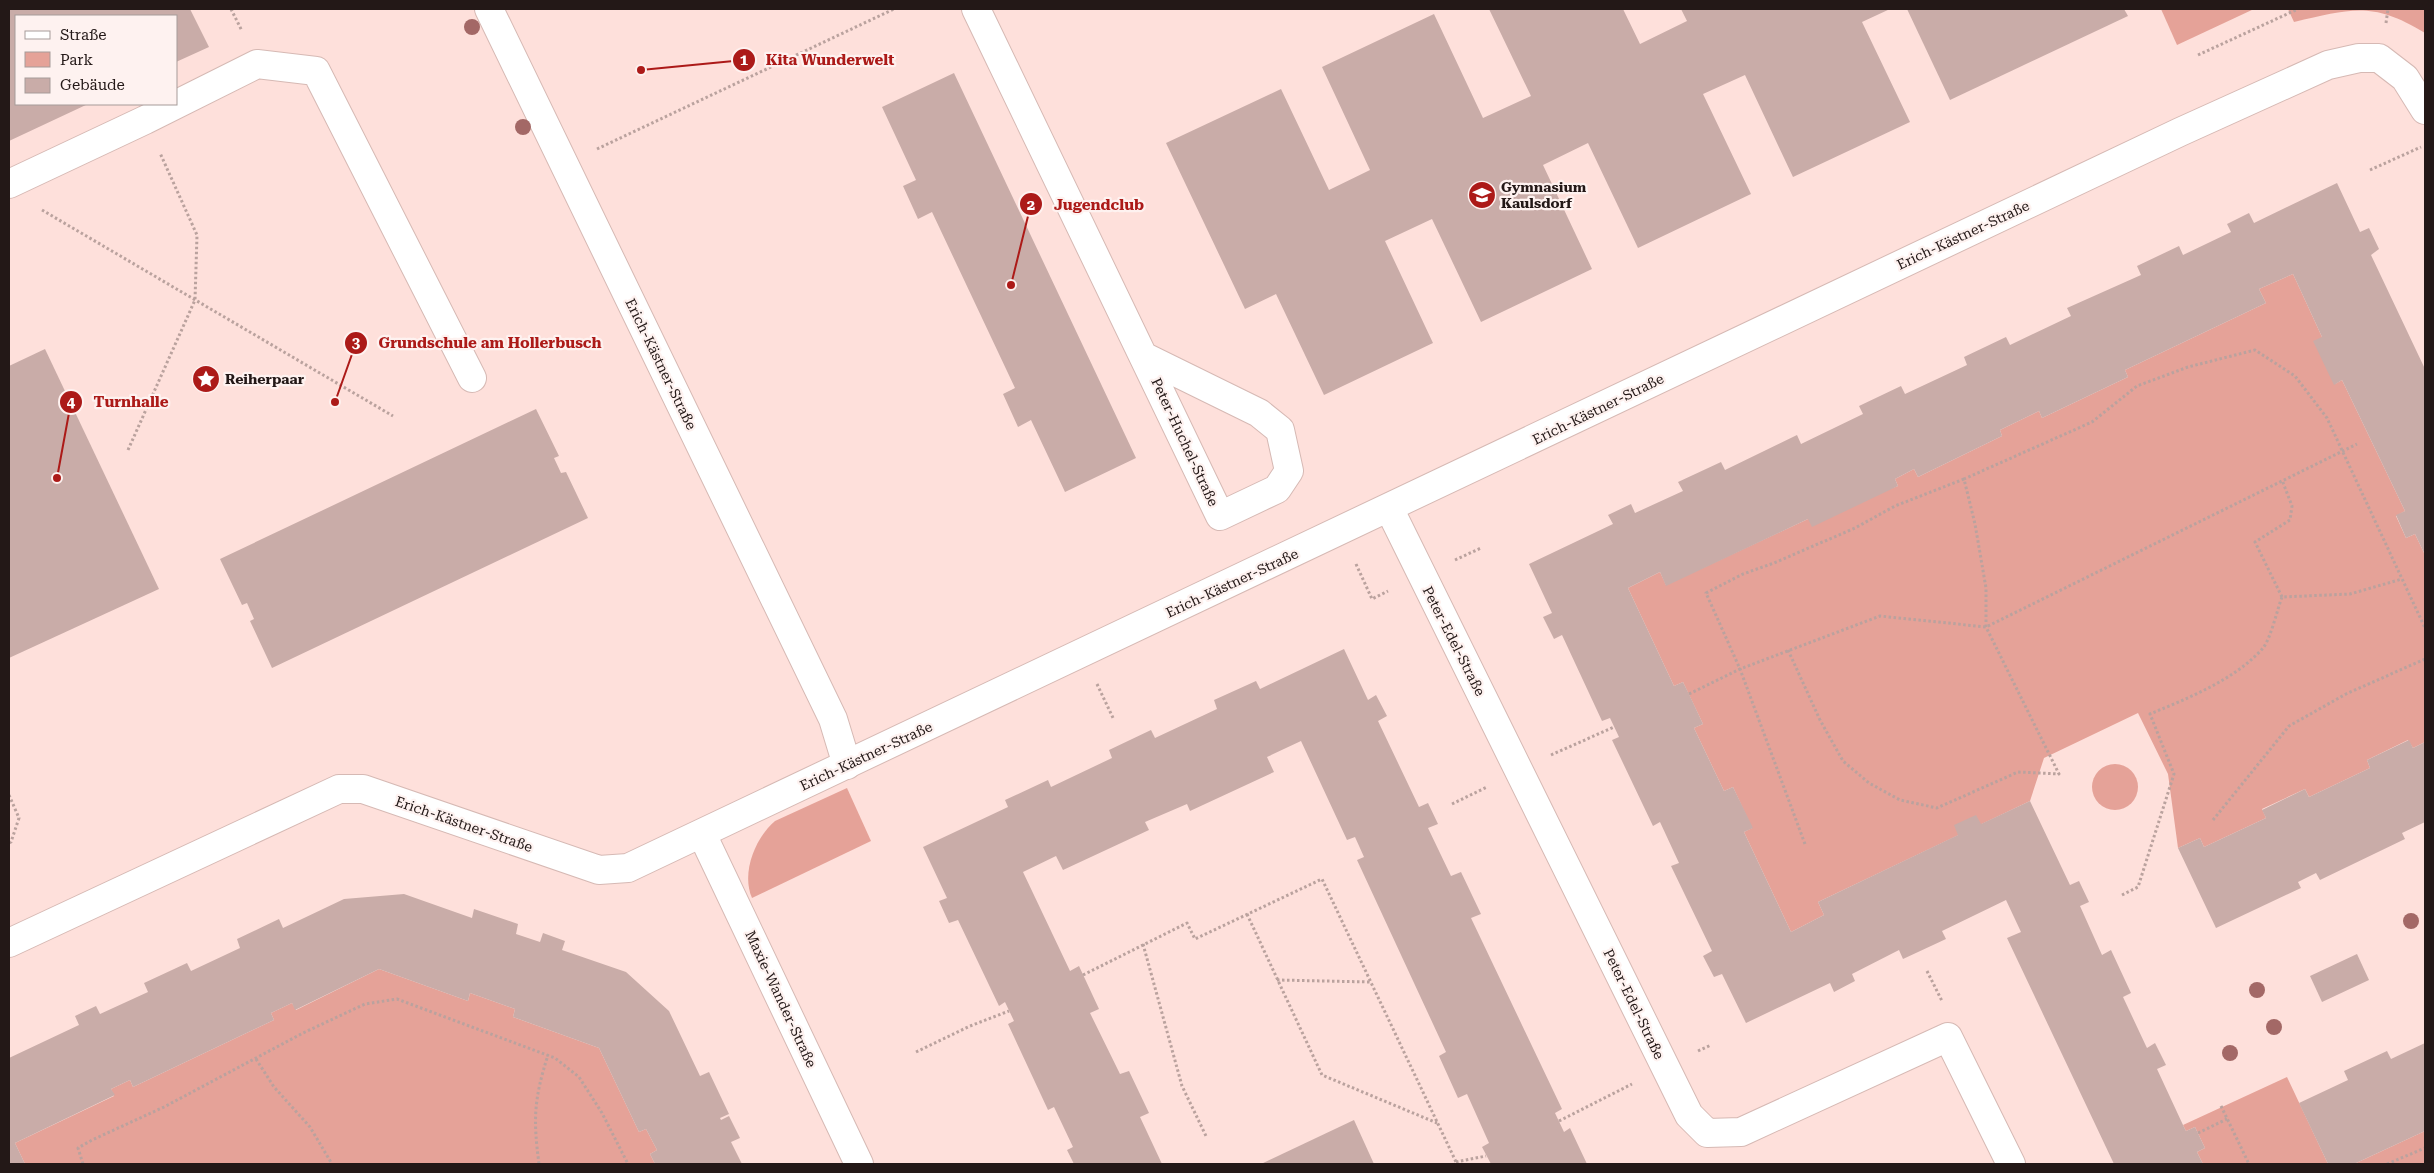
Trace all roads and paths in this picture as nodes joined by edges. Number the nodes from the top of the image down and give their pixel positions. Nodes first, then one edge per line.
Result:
1 (489, 9) edge
2 (894, 9) edge
3 (976, 9) edge
4 (2298, 9) edge
5 (2388, 9) edge
6 (2386, 29) dead end
7 (2198, 55) dead end
8 (178, 103) edge
9 (175, 105) edge
10 (2425, 110) edge
11 (145, 120) junction
12 (2425, 145) edge
13 (565, 164) junction
14 (2370, 170) dead end
15 (9, 184) edge
16 (34, 206) dead end
17 (195, 300) junction
18 (1146, 357) junction
19 (472, 378) dead end
20 (393, 416) dead end
21 (2357, 444) dead end
22 (128, 450) dead end
23 (2342, 450) junction
24 (1964, 479) junction
25 (2282, 480) junction
26 (1389, 508) junction
27 (2402, 579) junction
28 (2282, 597) junction
29 (1986, 627) junction
30 (2425, 628) edge
31 (1788, 650) junction
32 (2425, 659) edge
33 (1740, 669) junction
34 (1689, 694) dead end
35 (1614, 727) dead end
36 (1572, 745) dead end
37 (847, 765) junction
38 (9, 795) edge
39 (2213, 820) dead end
40 (702, 834) junction
41 (9, 843) edge
42 (1805, 844) dead end
43 (2122, 895) dead end
44 (1247, 914) junction
45 (9, 943) edge
46 (1143, 944) junction
47 (1083, 975) dead end
48 (1277, 980) junction
49 (1371, 982) junction
50 (1009, 1011) dead end
51 (916, 1052) dead end
52 (548, 1055) junction
53 (256, 1059) junction
54 (2221, 1106) dead end
55 (2227, 1119) junction
56 (1438, 1123) junction
57 (2198, 1133) dead end
58 (1207, 1138) dead end
59 (2425, 1148) edge
60 (1486, 1156) dead end
61 (1457, 1163) edge
62 (83, 1164) edge
63 (332, 1164) edge
64 (539, 1164) edge
65 (628, 1164) edge
66 (859, 1164) edge
67 (2011, 1164) edge
68 (2250, 1164) edge
69 (2387, 1164) edge

1 - 13 street, Erich-Kästner-Straße
2 - 13 path
3 - 18 street, Peter-Huchel-Straße
4 - 7 path
5 - 6 path
8 - 19 street
9 - 11 street
10 - 26 street, Erich-Kästner-Straße
11 - 15 street
11 - 17 path
12 - 14 path
13 - 37 street, Erich-Kästner-Straße
16 - 17 path
17 - 20 path
17 - 22 path
18 - 18 street, Peter-Huchel-Straße
21 - 23 path
23 - 24 path
23 - 25 path
23 - 27 path
24 - 29 path
24 - 33 path
25 - 28 path
25 - 29 path
26 - 37 street, Erich-Kästner-Straße
26 - 67 street, Peter-Edel-Straße
27 - 28 path
27 - 30 path
28 - 43 path
29 - 31 path
29 - 31 path
31 - 33 path
32 - 39 path
33 - 34 path
33 - 42 path
35 - 36 path
37 - 40 street, Erich-Kästner-Straße
38 - 41 path
40 - 45 street, Erich-Kästner-Straße
40 - 66 street, Maxie-Wander-Straße
44 - 46 path
44 - 48 path
44 - 49 path
46 - 47 path
46 - 58 path
48 - 49 path
48 - 56 path
49 - 56 path
50 - 51 path
52 - 53 path
52 - 64 path
52 - 65 path
53 - 62 path
53 - 63 path
54 - 55 path
55 - 57 path
55 - 68 path
56 - 61 path
59 - 69 path
60 - 61 path

